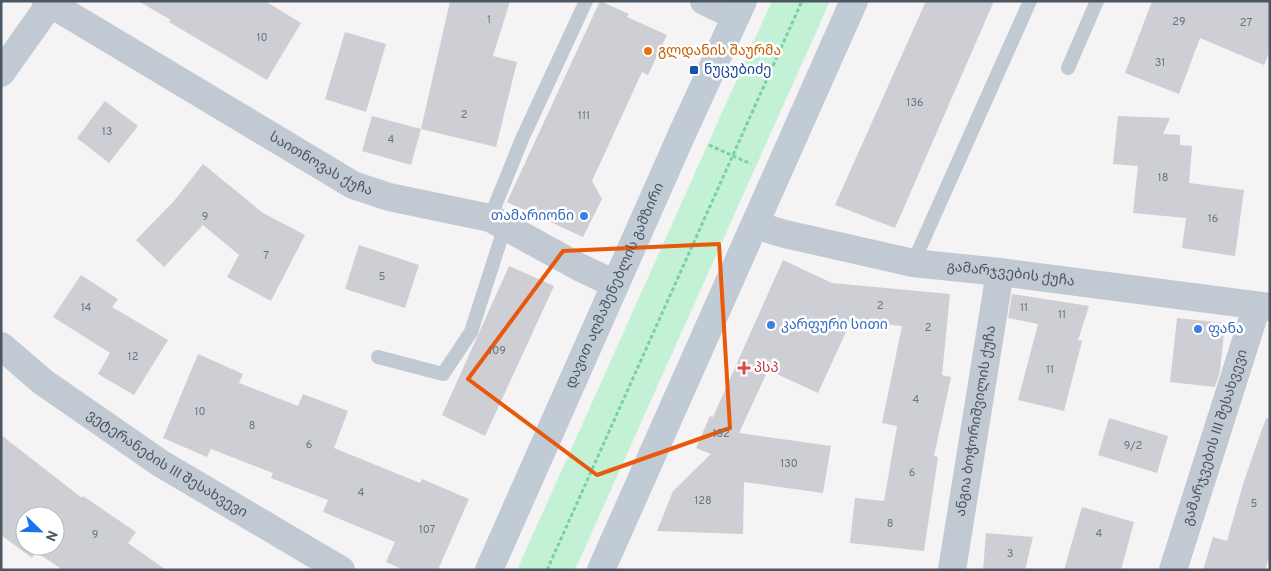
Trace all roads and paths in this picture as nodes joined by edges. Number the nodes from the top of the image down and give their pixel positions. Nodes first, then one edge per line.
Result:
1 (586, 1) edge
2 (704, 1) edge
3 (802, 1) edge
4 (854, 1) edge
5 (1030, 1) edge
6 (1097, 1) edge
7 (48, 3) edge
8 (740, 9) edge
9 (1068, 68) dead end
10 (1, 73) edge
11 (707, 144) dead end
12 (733, 156) junction
13 (756, 166) dead end
14 (498, 222) junction
15 (755, 225) junction
16 (913, 263) junction
17 (1000, 272) junction
18 (615, 284) junction
19 (1263, 306) edge
20 (1, 346) edge
21 (378, 357) dead end
22 (341, 570) edge
23 (489, 570) edge
24 (547, 570) edge
25 (601, 570) edge
26 (952, 570) edge
27 (1173, 570) edge

1 - 14 lane
2 - 8 street
3 - 12 path
4 - 15 main road
5 - 16 lane
6 - 9 lane
7 - 10 street
7 - 14 street, საითნოვას ქუჩა
8 - 18 main road, დავით აღმაშენებლის გამზირი
11 - 12 path
12 - 13 path
12 - 24 path
14 - 18 street, საითნოვას ქუჩა
14 - 21 lane
15 - 16 street, გამარჯვების ქუჩა
15 - 25 main road
16 - 17 street, გამარჯვების ქუჩა
17 - 19 street, გამარჯვების ქუჩა
17 - 26 street, ანგია ბოჭორიშვილის ქუჩა
18 - 23 main road, დავით აღმაშენებლის გამზირი
19 - 27 street, გამარჯვების III შესახვევი
20 - 22 street, ვეტერანების III შესახვევი

